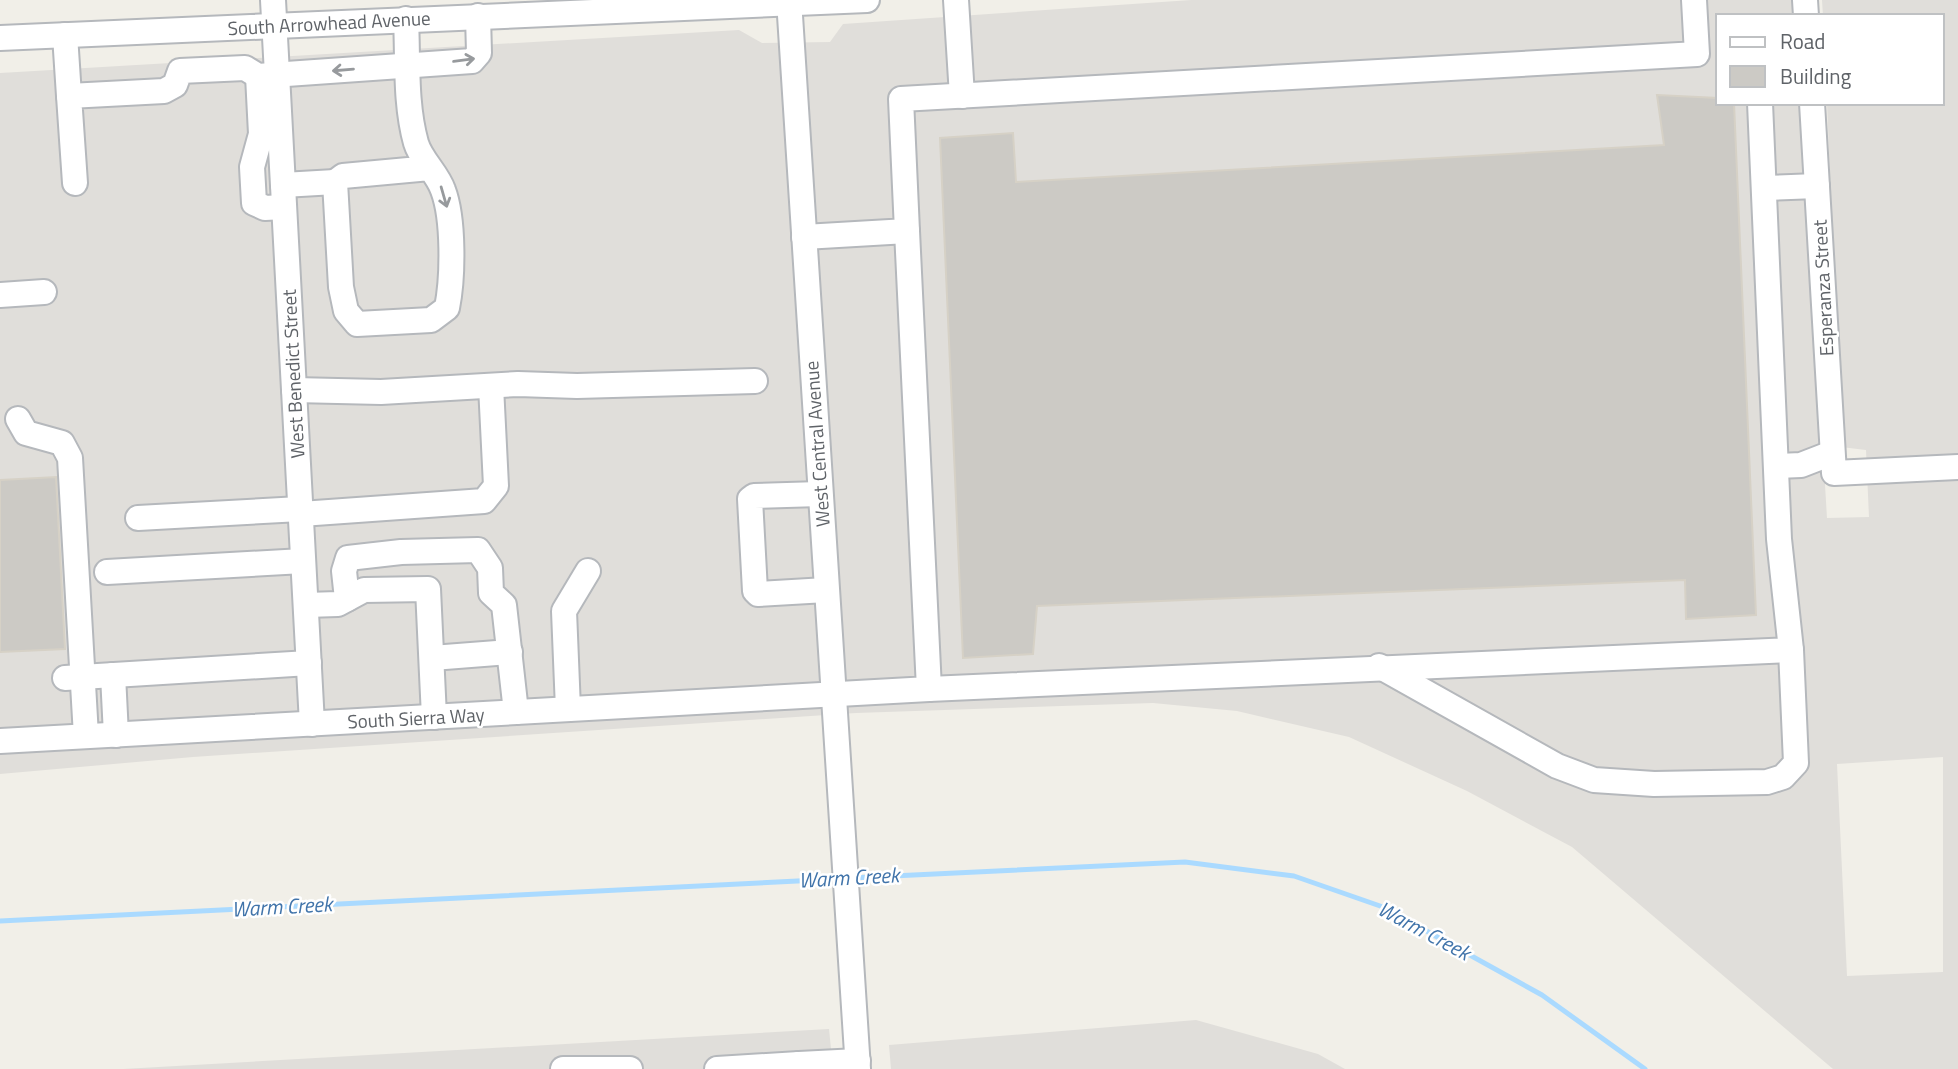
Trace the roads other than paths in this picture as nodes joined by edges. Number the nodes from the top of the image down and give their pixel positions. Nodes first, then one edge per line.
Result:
1 (273, 0) edge
2 (867, 0) edge
3 (956, 0) edge
4 (1694, 0) edge
5 (789, 2) edge
6 (478, 16) junction
7 (406, 19) junction
8 (274, 25) junction
9 (178, 30) junction
10 (65, 35) junction
11 (0, 38) edge
12 (1707, 53) edge
13 (408, 65) junction
14 (180, 71) junction
15 (267, 76) junction
16 (69, 96) junction
17 (962, 96) junction
18 (1760, 105) edge
19 (1812, 105) edge
20 (430, 168) junction
21 (335, 182) junction
22 (75, 183) dead end
23 (1816, 186) junction
24 (1764, 188) junction
25 (284, 196) junction
26 (907, 231) junction
27 (804, 237) junction
28 (44, 292) dead end
29 (0, 295) edge
30 (755, 381) dead end
31 (491, 386) junction
32 (294, 390) junction
33 (18, 419) dead end
34 (1833, 463) junction
35 (1776, 466) junction
36 (1958, 467) edge
37 (820, 494) junction
38 (301, 511) junction
39 (138, 518) dead end
40 (303, 561) junction
41 (107, 572) dead end
42 (588, 572) dead end
43 (826, 590) junction
44 (347, 599) junction
45 (306, 605) junction
46 (1791, 650) junction
47 (510, 652) junction
48 (432, 657) junction
49 (309, 663) junction
50 (1379, 666) junction
51 (113, 675) junction
52 (74, 678) junction
53 (929, 689) junction
54 (833, 693) junction
55 (568, 709) junction
56 (516, 712) junction
57 (434, 717) junction
58 (312, 724) junction
59 (116, 734) junction
60 (86, 736) junction
61 (0, 741) edge
62 (858, 1065) edge
63 (799, 1067) edge
64 (563, 1069) edge
65 (630, 1069) edge
66 (717, 1069) edge

1 - 8 street, West Benedict Street
2 - 5 street, South Arrowhead Avenue
3 - 17 street
4 - 12 street
5 - 6 street, South Arrowhead Avenue
5 - 27 street, West Central Avenue
6 - 7 street, South Arrowhead Avenue
13 -> 6 street
7 - 8 street, South Arrowhead Avenue
7 - 13 street
8 - 9 street, South Arrowhead Avenue
8 - 15 street, West Benedict Street
9 - 10 street, South Arrowhead Avenue
9 - 14 street
10 - 11 street, South Arrowhead Avenue
10 - 16 street
12 - 17 street
13 -> 15 street
13 - 20 street
14 - 15 street
14 - 16 street
15 - 25 street, West Benedict Street
15 - 25 street
16 - 22 street
17 - 26 street
18 - 24 street
19 - 23 street, Esperanza Street
20 - 21 street
20 -> 21 street
21 - 25 street
23 - 24 street
23 - 34 street, Esperanza Street
24 - 35 street
25 - 32 street, West Benedict Street
26 - 27 street
26 - 53 street
27 - 37 street, West Central Avenue
28 - 29 street
30 - 31 street
31 - 32 street
31 - 38 street
32 - 38 street, West Benedict Street
33 - 52 street
34 - 35 street
34 - 36 street
35 - 46 street
37 - 43 street, West Central Avenue
37 - 43 street
38 - 39 street
38 - 40 street, West Benedict Street
40 - 41 street
40 - 45 street, West Benedict Street
42 - 55 street
43 - 54 street, West Central Avenue
44 - 45 street
44 - 47 street
44 - 48 street
45 - 49 street, West Benedict Street
46 - 50 street, South Sierra Way
46 - 50 street
47 - 48 street
47 - 56 street
48 - 57 street
49 - 51 street
49 - 58 street, West Benedict Street
50 - 53 street, South Sierra Way
51 - 52 street
51 - 59 street
52 - 60 street
53 - 54 street, South Sierra Way
54 - 55 street, South Sierra Way
54 - 62 street, West Central Avenue
55 - 56 street, South Sierra Way
56 - 57 street, South Sierra Way
57 - 58 street, South Sierra Way
58 - 59 street, South Sierra Way
59 - 60 street, South Sierra Way
60 - 61 street, South Sierra Way
62 - 63 street
63 - 66 street
64 - 65 street

